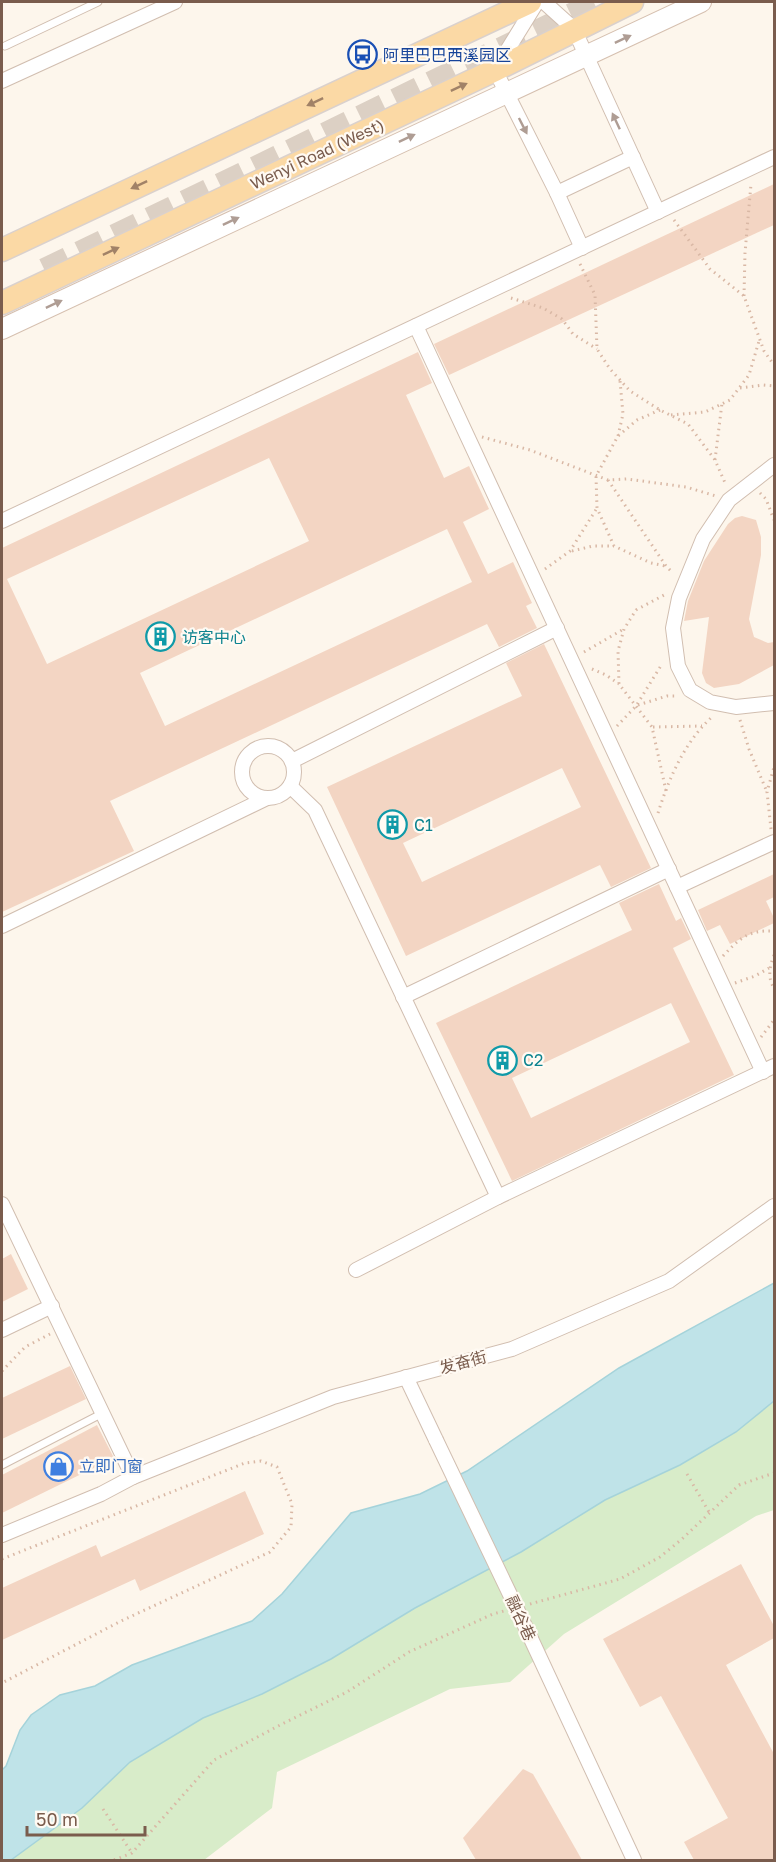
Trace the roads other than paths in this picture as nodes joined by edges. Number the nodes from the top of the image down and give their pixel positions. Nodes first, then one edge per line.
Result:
1 (98, 2) edge
2 (175, 2) edge
3 (530, 2) edge
4 (537, 2) edge
5 (544, 2) edge
6 (632, 2) edge
7 (701, 2) edge
8 (574, 29) junction
9 (5, 46) dead end
10 (586, 56) junction
11 (495, 70) junction
12 (2, 81) edge
13 (506, 91) junction
14 (633, 157) junction
15 (774, 157) edge
16 (557, 193) junction
17 (662, 210) junction
18 (2, 250) edge
19 (578, 250) junction
20 (2, 303) edge
21 (416, 326) junction
22 (2, 329) edge
23 (774, 465) edge
24 (2, 521) edge
25 (557, 628) junction
26 (774, 703) edge
27 (292, 761) junction
28 (290, 786) junction
29 (267, 798) junction
30 (774, 843) edge
31 (669, 869) junction
32 (677, 887) junction
33 (2, 926) edge
34 (403, 997) junction
35 (769, 1069) edge
36 (498, 1197) junction
37 (2, 1204) edge
38 (774, 1206) edge
39 (356, 1270) dead end
40 (52, 1306) junction
41 (2, 1330) edge
42 (406, 1377) junction
43 (103, 1413) junction
44 (2, 1466) edge
45 (133, 1477) junction
46 (2, 1535) edge
47 (634, 1860) edge

1 - 9 lane
2 - 12 street
3 -> 18 main road
4 - 11 street
5 - 8 street
6 - 8 main road, Wenyi Road (West)
10 -> 7 main road
8 - 10 street
8 - 11 main road, Wenyi Road (West)
10 - 13 main road
14 -> 10 street
11 - 13 street
20 -> 11 main road, Wenyi Road (West)
13 -> 16 street
22 -> 13 main road
14 - 16 street
14 - 17 street
15 - 17 street
16 - 19 street
17 - 19 street
19 - 21 street
21 - 24 street
21 - 25 street
23 - 26 street
25 - 27 street
25 - 31 street
27 - 28 street
27 - 29 street
28 - 29 street
28 - 34 street
29 - 33 street
30 - 32 street
31 - 32 street
31 - 34 street
32 - 35 street
34 - 36 street
35 - 36 street
36 - 39 street
37 - 40 street
38 - 42 street, 发奋街
40 - 41 street
40 - 43 street
42 - 45 street, 发奋街
42 - 47 street, 融谷巷, bridge
43 - 44 lane
43 - 45 street
45 - 46 street, 发奋街

